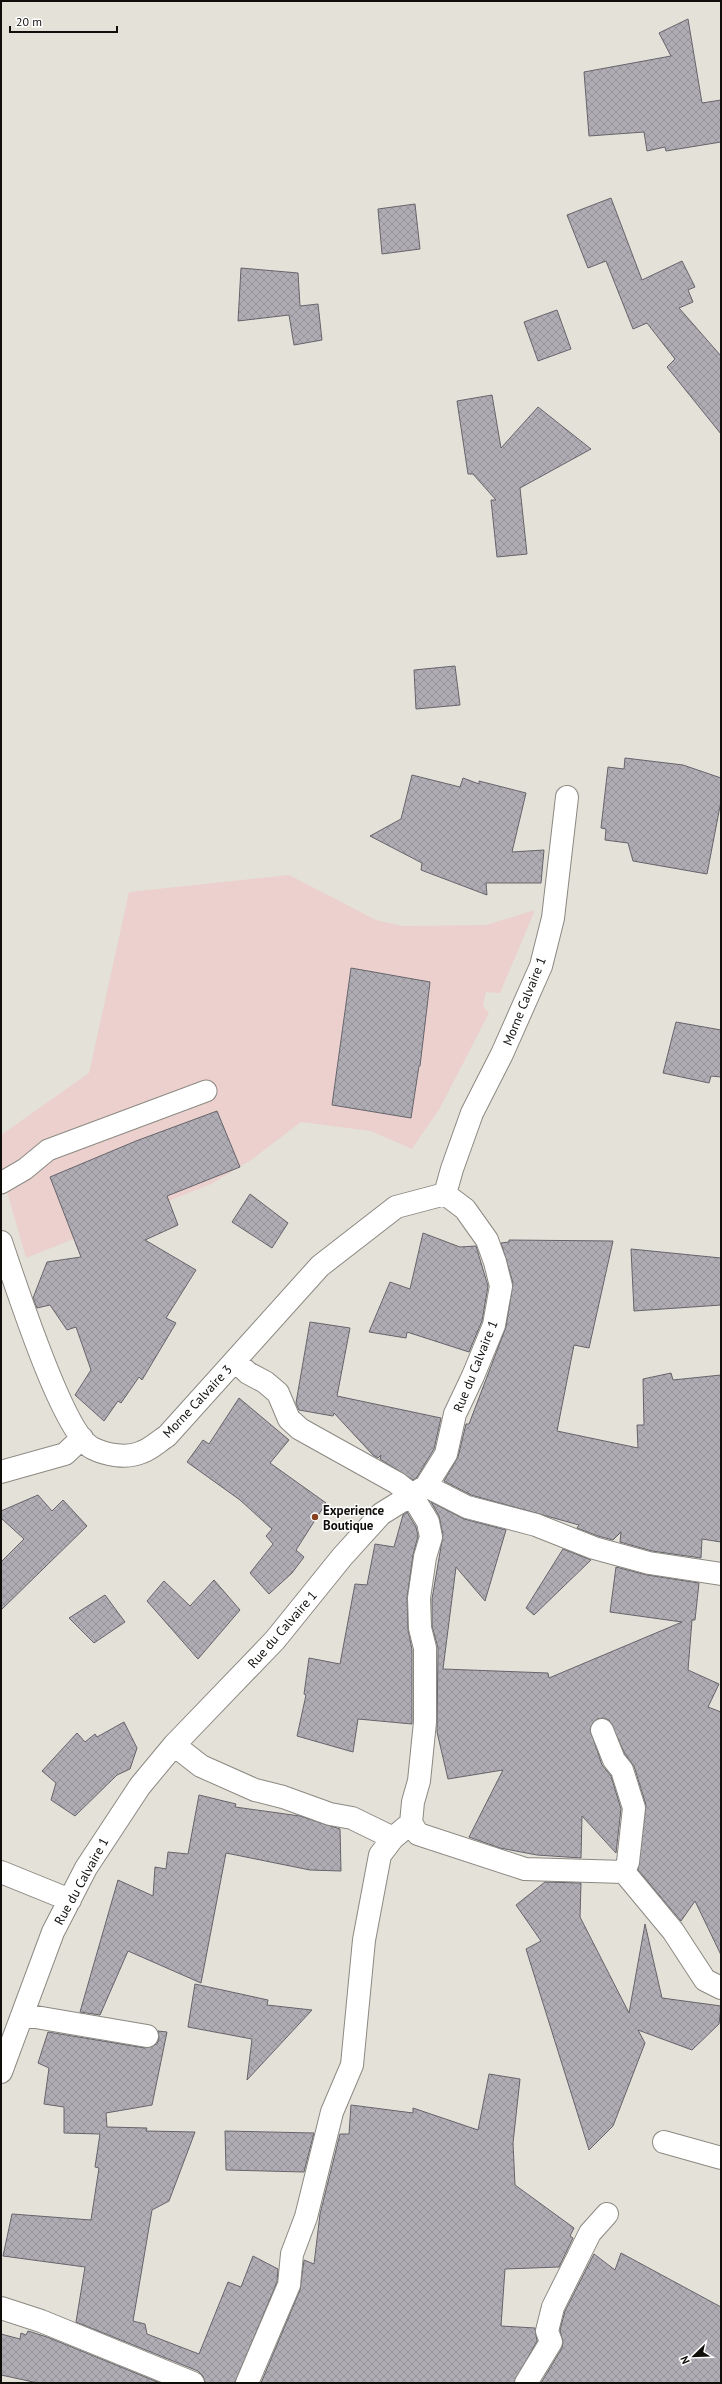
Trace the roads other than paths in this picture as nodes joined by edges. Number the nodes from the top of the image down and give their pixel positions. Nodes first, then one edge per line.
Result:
1 (566, 797) dead end
2 (206, 1091) dead end
3 (1, 1183) edge
4 (445, 1194) junction
5 (1, 1242) edge
6 (235, 1361) junction
7 (82, 1438) junction
8 (1, 1472) edge
9 (418, 1490) junction
10 (721, 1574) edge
11 (602, 1730) dead end
12 (174, 1745) junction
13 (411, 1823) junction
14 (393, 1838) junction
15 (1, 1872) edge
16 (624, 1872) junction
17 (70, 1900) junction
18 (721, 1988) edge
19 (24, 2015) junction
20 (147, 2036) dead end
21 (1, 2072) edge
22 (664, 2142) dead end
23 (721, 2158) edge
24 (607, 2214) dead end
25 (1, 2308) edge
26 (193, 2383) edge
27 (247, 2383) edge
28 (526, 2383) edge

1 - 4 street, Morne Calvaire 1
2 - 3 lane
4 - 6 street, Morne Calvaire 3
4 - 9 street, Rue du Calvaire 1
5 - 7 street, Morne Calvaire 3
6 - 7 street, Morne Calvaire 3
6 - 9 street
7 - 8 street
9 - 10 street
9 - 12 street, Rue du Calvaire 1
9 - 13 street
11 - 16 street
12 - 14 street
12 - 17 street, Rue du Calvaire 1
13 - 14 street
13 - 16 street
14 - 27 street
15 - 17 street
16 - 18 street
17 - 19 street, Rue du Calvaire 1
19 - 20 street
19 - 21 street, Rue du Calvaire 1
22 - 23 street
24 - 28 street
25 - 26 street

